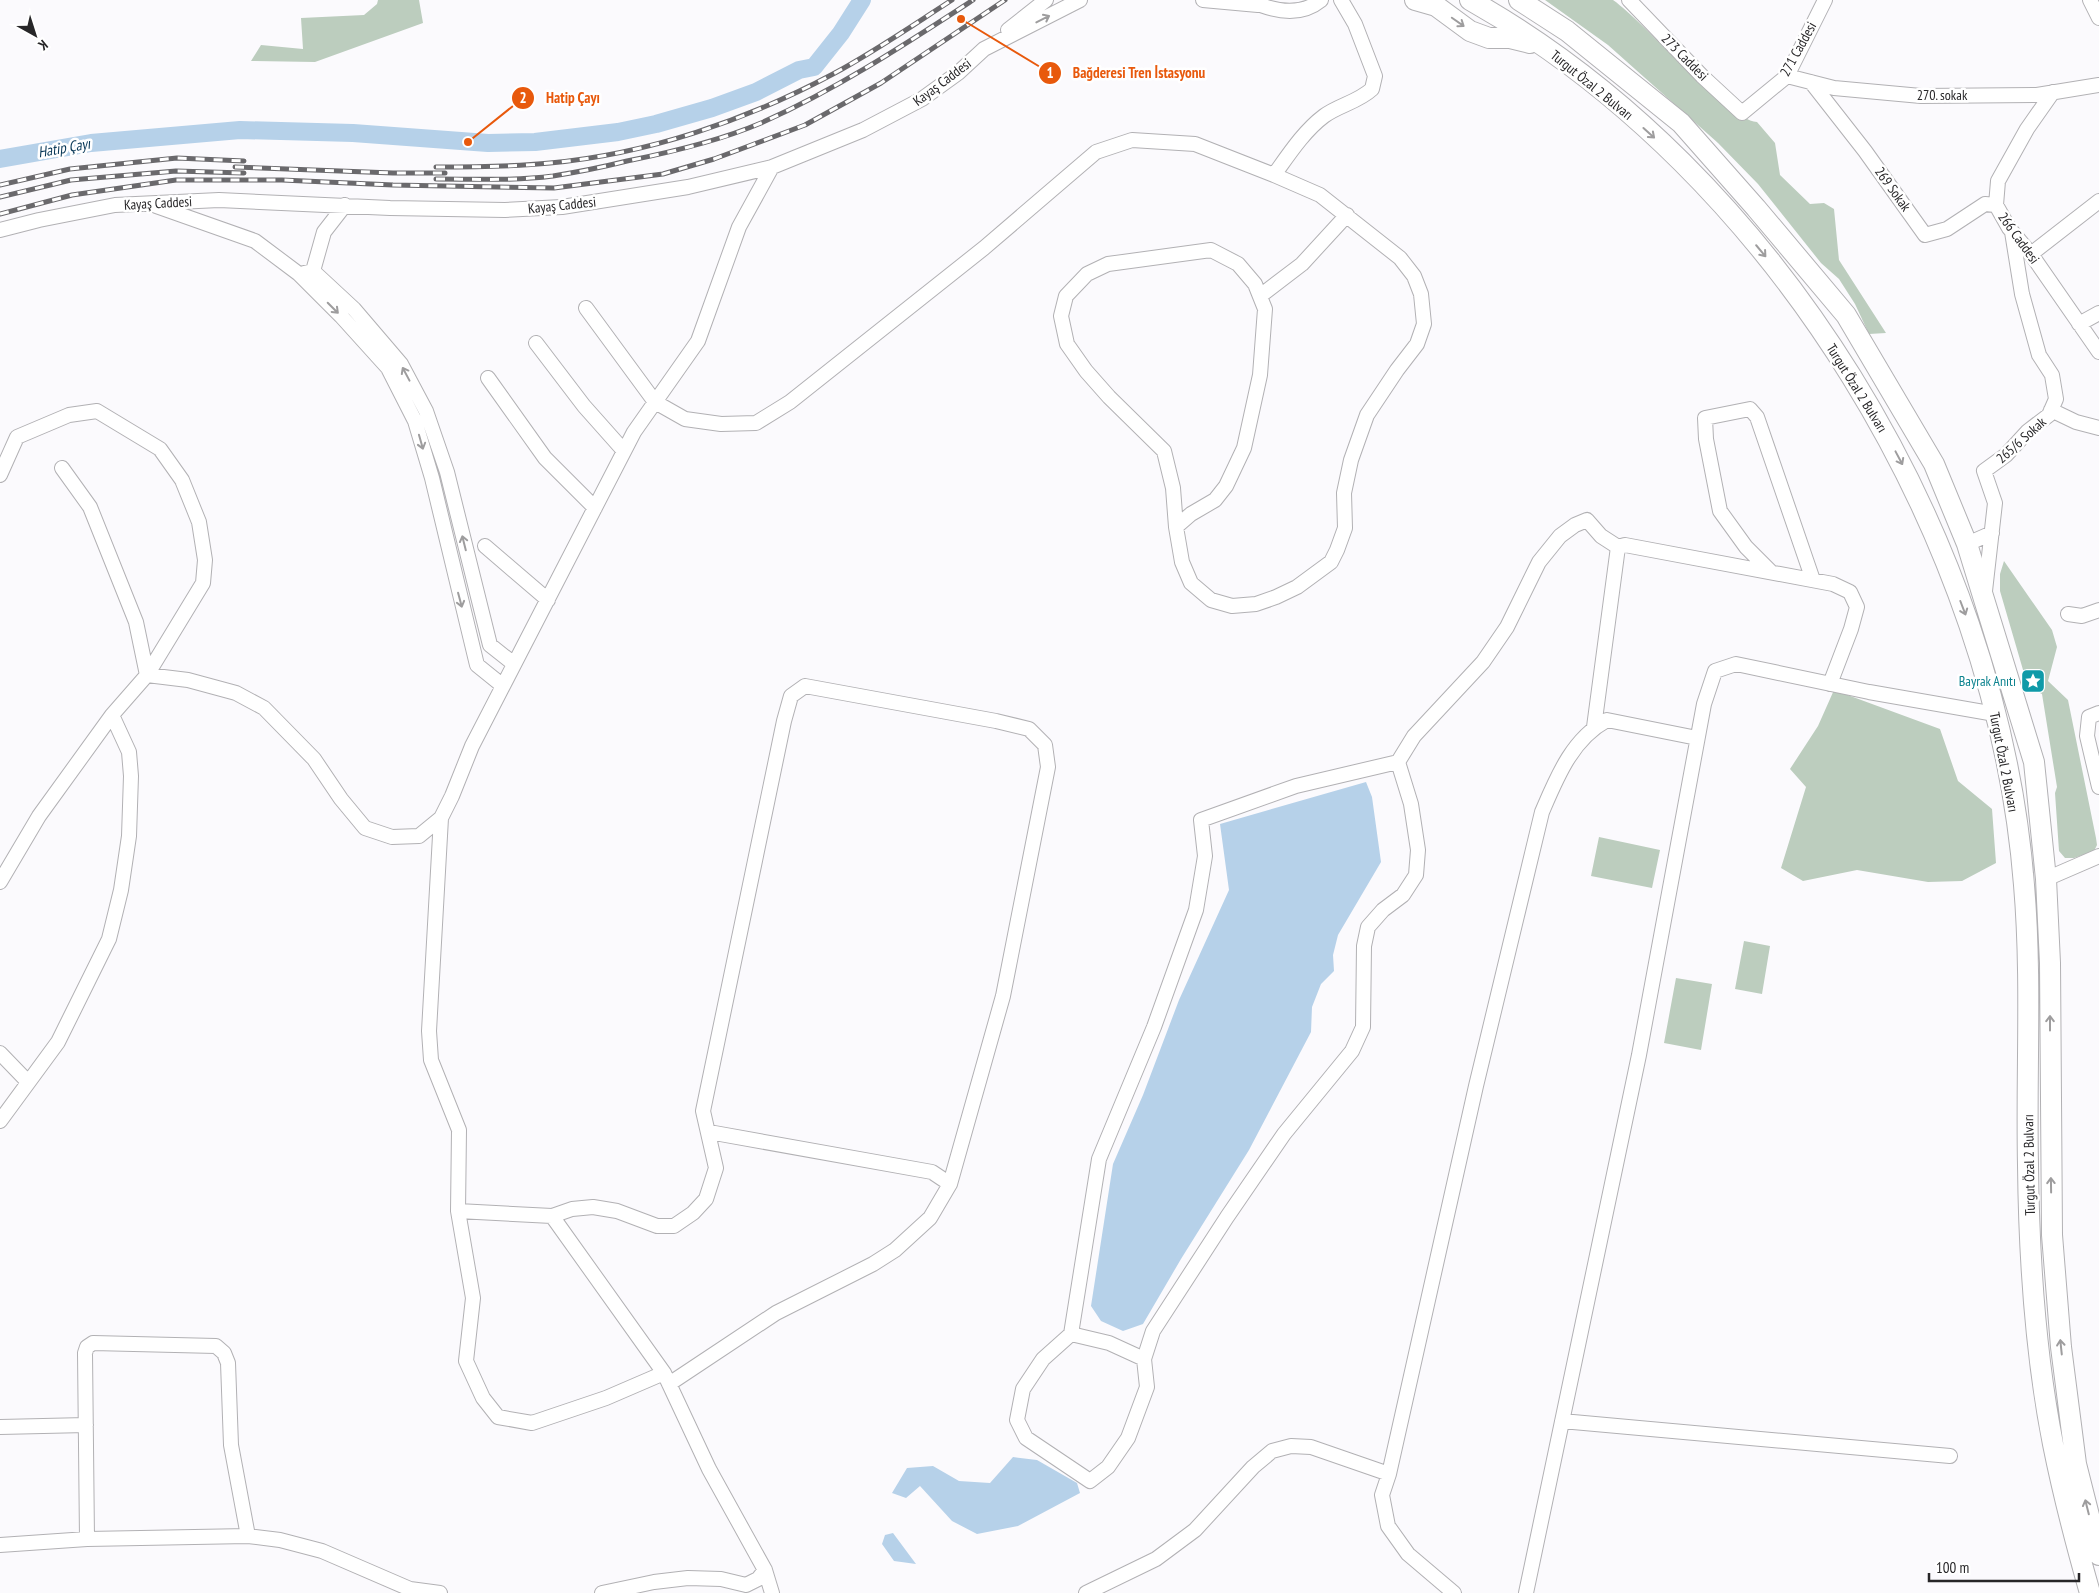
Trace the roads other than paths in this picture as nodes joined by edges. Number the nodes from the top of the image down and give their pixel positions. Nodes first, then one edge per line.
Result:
1 (1046, 0) edge
2 (1080, 0) edge
3 (1203, 0) edge
4 (1321, 0) edge
5 (1341, 0) edge
6 (1415, 0) edge
7 (1470, 0) edge
8 (1519, 0) edge
9 (1629, 0) edge
10 (1825, 0) edge
11 (2090, 0) edge
12 (1253, 2) edge
13 (2099, 18) edge
14 (1546, 48) junction
15 (984, 49) junction
16 (1787, 76) junction
17 (1811, 82) junction
18 (2099, 85) edge
19 (2053, 92) junction
20 (1742, 113) joint
21 (772, 167) junction
22 (1274, 175) junction
23 (2099, 201) edge
24 (149, 204) junction
25 (344, 205) junction
26 (1996, 205) junction
27 (1347, 216) junction
28 (0, 230) edge
29 (2012, 232) junction
30 (2031, 254) junction
31 (306, 272) junction
32 (1260, 296) junction
33 (586, 308) dead end
34 (2099, 313) edge
35 (2079, 324) junction
36 (536, 343) dead end
37 (2099, 352) edge
38 (488, 378) dead end
39 (655, 402) junction
40 (2051, 410) junction
41 (2099, 428) edge
42 (624, 451) junction
43 (62, 468) dead end
44 (0, 475) edge
45 (595, 508) junction
46 (1176, 526) junction
47 (1992, 533) junction
48 (1967, 544) junction
49 (485, 546) dead end
50 (1618, 547) junction
51 (1771, 572) junction
52 (1813, 580) junction
53 (548, 600) junction
54 (1984, 600) junction
55 (2099, 610) edge
56 (2068, 614) dead end
57 (514, 664) junction
58 (147, 675) junction
59 (1830, 684) junction
60 (503, 686) junction
61 (1995, 714) junction
62 (112, 715) junction
63 (2094, 715) edge
64 (1594, 727) junction
65 (1697, 738) junction
66 (1398, 762) junction
67 (2099, 787) edge
68 (441, 818) junction
69 (2099, 856) edge
70 (2046, 879) junction
71 (0, 882) edge
72 (0, 1052) edge
73 (28, 1082) junction
74 (0, 1121) edge
75 (709, 1132) junction
76 (950, 1184) junction
77 (458, 1211) junction
78 (552, 1216) junction
79 (1071, 1334) junction
80 (1144, 1359) junction
81 (666, 1379) junction
82 (1562, 1421) junction
83 (86, 1425) junction
84 (0, 1427) edge
85 (1950, 1456) dead end
86 (1389, 1474) junction
87 (248, 1536) junction
88 (87, 1539) junction
89 (0, 1545) edge
90 (2099, 1555) edge
91 (765, 1570) junction
92 (752, 1589) edge
93 (440, 1593) edge
94 (602, 1593) edge
95 (772, 1593) edge
96 (1086, 1593) edge
97 (1454, 1593) edge
98 (1526, 1593) edge
99 (2090, 1593) edge

1 - 15 street
15 -> 2 street, Kayaş Caddesi
3 - 12 street
4 - 12 street
5 - 22 street
6 -> 14 highway
7 - 14 highway, Turgut Özal 2 Bulvarı
8 - 48 highway, Turgut Özal 2 Bulvarı
9 - 20 street, 273 Caddesi
10 - 16 street, 271 Caddesi
11 - 13 street
14 -> 61 highway, Turgut Özal 2 Bulvarı
15 - 21 street, Kayaş Caddesi
16 - 17 street, 270. sokak
16 - 20 street, 271 Caddesi
17 - 19 street, 270. sokak
17 - 26 street, 269 Sokak
18 - 19 street, 270. sokak
19 - 26 street, 266 Caddesi
21 - 25 street, Kayaş Caddesi
21 - 39 street
22 - 27 street
22 - 39 street
23 - 30 street
24 - 25 street, Kayaş Caddesi
24 - 28 street, Kayaş Caddesi
24 - 31 street
25 - 31 street
26 - 29 street, 266 Caddesi
27 - 32 street
27 - 46 street
29 - 30 street, 266 Caddesi
29 - 40 street, 265/6 Sokak
30 - 35 street, 266 Caddesi
57 -> 31 street
31 -> 60 street
32 - 46 street
32 - 46 street
33 - 39 street
34 - 35 street
35 - 37 street, 266 Caddesi
36 - 42 street
38 - 45 street
39 - 42 street
40 - 41 street
40 - 47 street, 265/6 Sokak
42 - 45 street
43 - 58 street
44 - 58 street
45 - 53 street
47 - 48 street
47 - 54 street, 265/6 Sokak
48 - 54 highway, Turgut Özal 2 Bulvarı
49 - 53 street
50 - 51 street
50 - 64 street
50 - 66 street
51 - 52 street
51 - 52 street
52 - 59 street
53 - 57 street
54 - 70 highway, Turgut Özal 2 Bulvarı
55 - 56 street
57 - 60 street
58 - 62 street
58 - 68 street
59 - 61 street
59 - 65 street
60 - 68 street
61 - 99 highway, Turgut Özal 2 Bulvarı
62 - 71 street
62 - 73 street
63 - 67 street
64 - 65 street
64 - 86 street
65 - 82 street
66 - 79 street
66 - 80 street
68 - 77 street
69 - 70 street
90 -> 70 highway, Turgut Özal 2 Bulvarı
72 - 73 street
73 - 74 street
75 - 76 street
75 - 76 street
75 - 78 street
76 - 81 street
77 - 78 street
77 - 81 street
78 - 81 street
79 - 80 street
79 - 80 street
81 - 91 street
82 - 85 street
82 - 98 street
83 - 84 street
83 - 87 street
83 - 88 street
86 - 96 street
86 - 97 street
87 - 88 street
87 - 93 street
88 - 89 street
91 - 92 street
91 - 95 street
92 - 94 street

